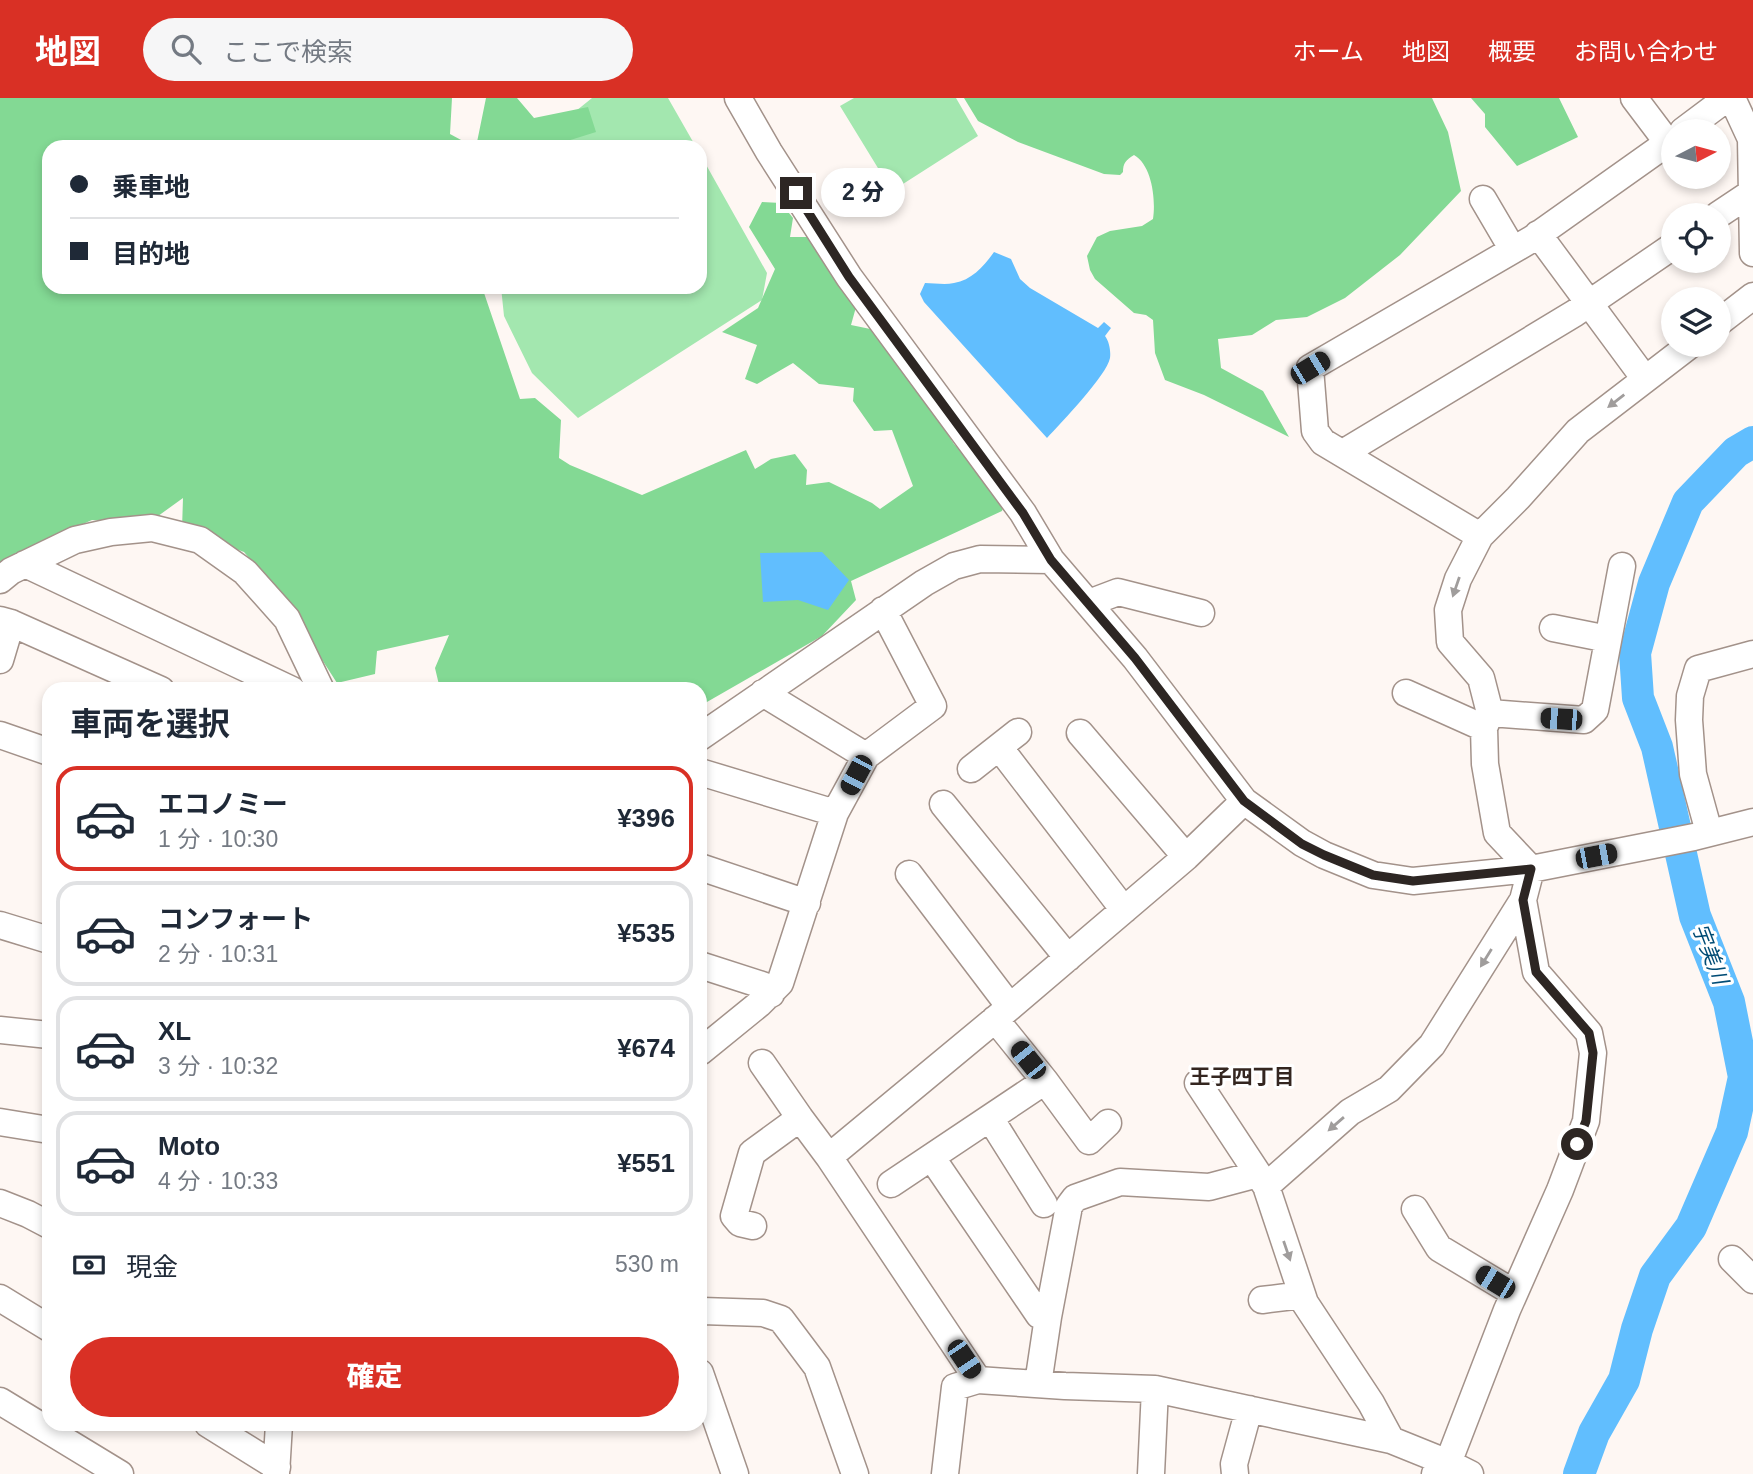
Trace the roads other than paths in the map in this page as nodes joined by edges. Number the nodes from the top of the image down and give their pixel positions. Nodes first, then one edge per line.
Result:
1 (738, 98) edge
2 (1634, 98) edge
3 (1730, 98) edge
4 (1701, 119) edge
5 (1661, 124) edge
6 (1661, 148) edge
7 (1751, 193) edge
8 (1483, 199) dead end
9 (1731, 206) edge
10 (1538, 234) junction
11 (1513, 250) junction
12 (1753, 253) edge
13 (1661, 254) edge
14 (1753, 296) edge
15 (1589, 304) junction
16 (1731, 313) edge
17 (1674, 357) edge
18 (1645, 379) junction
19 (1343, 453) junction
20 (1480, 536) junction
21 (1051, 560) junction
22 (25, 564) junction
23 (1622, 566) dead end
24 (0, 580) edge
25 (1089, 603) junction
26 (883, 610) junction
27 (1201, 613) dead end
28 (5, 622) edge
29 (1553, 628) dead end
30 (1608, 639) junction
31 (1753, 654) edge
32 (0, 660) edge
33 (143, 682) edge
34 (275, 682) edge
35 (317, 682) edge
36 (763, 693) junction
37 (1406, 693) dead end
38 (1487, 720) junction
39 (707, 732) edge
40 (1080, 733) dead end
41 (0, 735) edge
42 (42, 750) edge
43 (866, 756) junction
44 (971, 769) dead end
45 (707, 774) edge
46 (1244, 801) junction
47 (943, 804) dead end
48 (835, 813) junction
49 (1753, 822) edge
50 (1702, 834) junction
51 (1186, 857) junction
52 (707, 869) edge
53 (1531, 869) junction
54 (909, 874) dead end
55 (1523, 900) junction
56 (807, 903) junction
57 (1124, 910) junction
58 (0, 925) edge
59 (42, 938) edge
60 (1068, 958) junction
61 (707, 967) edge
62 (771, 994) junction
63 (1003, 1013) junction
64 (0, 1030) edge
65 (42, 1034) edge
66 (707, 1046) edge
67 (762, 1063) dead end
68 (1045, 1081) junction
69 (1198, 1083) dead end
70 (800, 1118) junction
71 (989, 1118) junction
72 (0, 1122) edge
73 (1108, 1123) dead end
74 (42, 1128) edge
75 (829, 1157) junction
76 (932, 1158) junction
77 (1262, 1180) junction
78 (891, 1184) dead end
79 (0, 1203) edge
80 (1044, 1204) dead end
81 (1415, 1209) dead end
82 (42, 1221) edge
83 (753, 1226) dead end
84 (1732, 1259) dead end
85 (1753, 1280) edge
86 (1514, 1293) junction
87 (1302, 1295) junction
88 (0, 1298) edge
89 (1262, 1300) dead end
90 (707, 1311) edge
91 (1048, 1317) junction
92 (42, 1324) edge
93 (978, 1380) junction
94 (1038, 1384) junction
95 (1155, 1390) junction
96 (707, 1393) edge
97 (0, 1401) edge
98 (1249, 1409) junction
99 (42, 1427) edge
100 (49, 1431) edge
101 (218, 1431) edge
102 (279, 1431) edge
103 (1391, 1440) junction
104 (277, 1470) edge
105 (1451, 1470) edge
106 (120, 1474) edge
107 (735, 1474) edge
108 (855, 1474) edge
109 (945, 1474) edge
110 (1151, 1474) edge
111 (1235, 1474) edge

1 - 21 street
2 - 5 street
3 - 4 street
3 - 7 street
6 - 10 street
7 - 9 street
7 - 12 street
8 - 11 street
10 - 11 street
10 - 15 street
11 - 19 street
13 - 15 street
14 - 16 street
15 - 18 street
15 - 19 street
17 - 18 street
18 -> 20 street
19 - 20 street
20 -> 38 street
21 - 25 street
21 - 26 street
22 - 24 street
22 - 34 street
22 - 35 street
23 - 30 street
25 - 27 street
25 - 46 street
26 - 36 street
26 - 43 street
28 - 32 street
28 - 33 street
29 - 30 street
30 - 38 street
31 - 50 street
36 - 39 street
36 - 43 street
37 - 38 street
38 - 53 street
40 - 51 street
41 - 42 street
43 - 48 street
44 - 57 street
45 - 48 street
46 - 51 street
46 - 53 street
47 - 60 street
48 - 56 street
49 - 50 street
50 - 53 street
51 - 57 street
52 - 56 street
53 - 55 street
54 - 63 street
55 -> 77 street
55 - 86 street
56 - 62 street
57 - 60 street
58 - 59 street
60 - 63 street
61 - 62 street
62 - 66 street
63 - 68 street
63 - 75 street
64 - 65 street
67 - 70 street
68 - 71 street
68 - 73 street
69 - 77 street
70 - 75 street
70 - 83 street
71 - 76 street
71 - 80 street
72 - 74 street
75 - 93 street
76 - 78 street
76 - 91 street
77 -> 87 street
77 - 91 street
79 - 82 street
81 - 86 street
84 - 85 street
86 - 105 street
87 - 89 street
87 - 103 street
88 - 92 street
90 - 108 street
91 - 94 street
93 - 94 street
93 - 109 street
94 - 95 street
95 - 98 street
95 - 110 street
96 - 107 street
97 - 99 street
98 - 103 street
98 - 111 street
100 - 106 street
101 - 104 street
102 - 104 street
103 - 105 street

